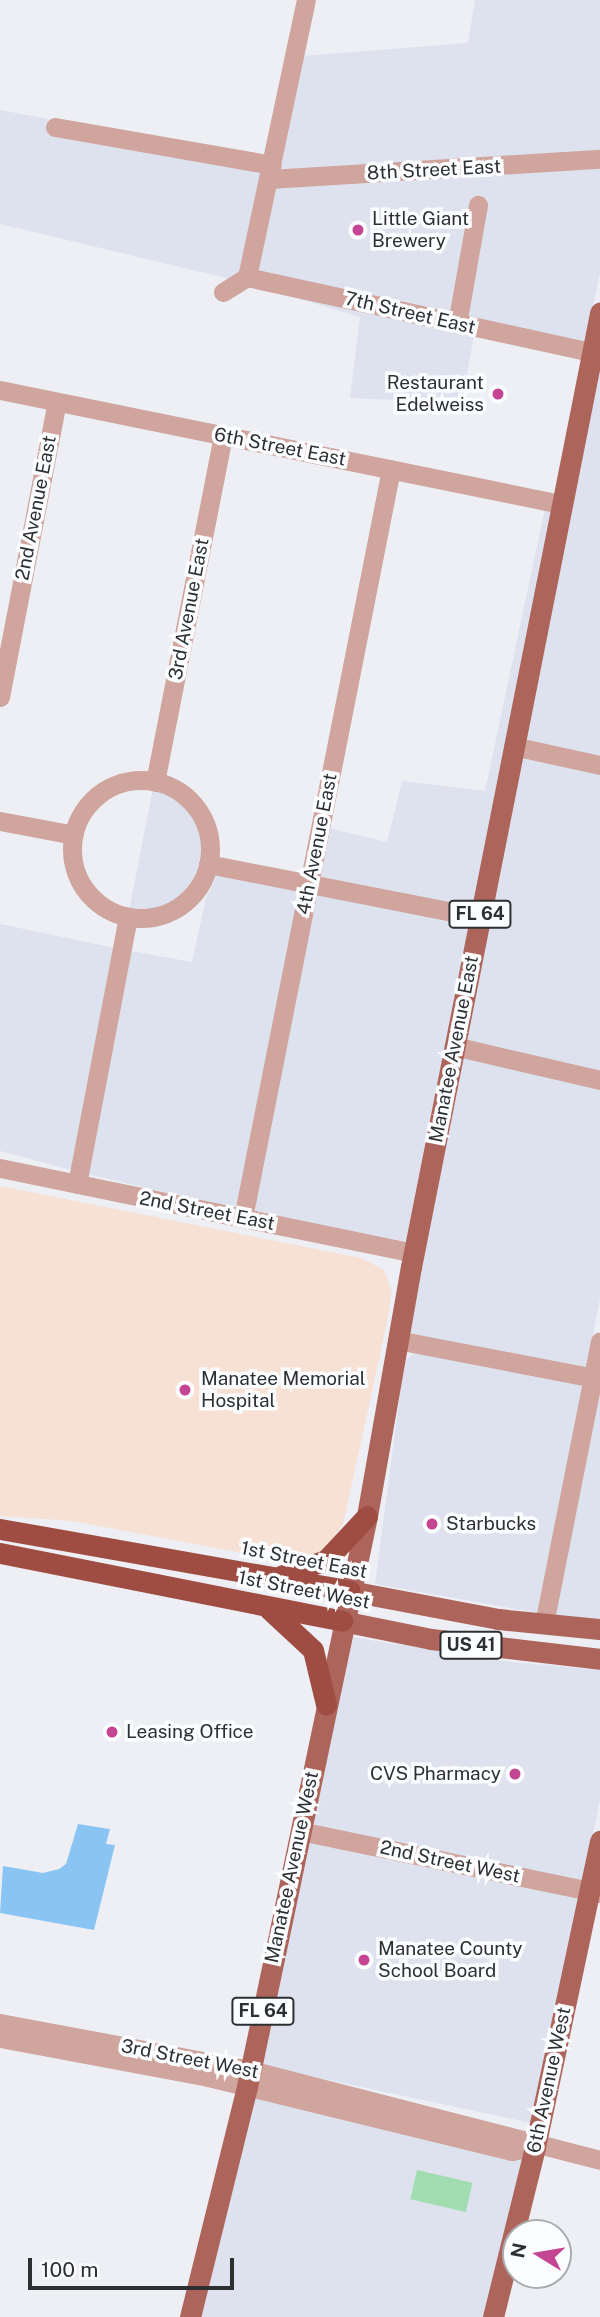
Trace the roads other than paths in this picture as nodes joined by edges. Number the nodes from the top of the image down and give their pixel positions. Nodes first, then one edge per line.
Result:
1 (306, 0) edge
2 (55, 127) dead end
3 (600, 159) edge
4 (270, 172) junction
5 (478, 205) dead end
6 (247, 276) junction
7 (223, 292) dead end
8 (600, 313) edge
9 (457, 324) junction
10 (596, 354) edge
11 (0, 390) edge
12 (57, 402) junction
13 (223, 436) junction
14 (391, 469) junction
15 (561, 504) junction
16 (0, 697) edge
17 (513, 746) junction
18 (600, 765) edge
19 (155, 782) junction
20 (0, 821) edge
21 (74, 835) junction
22 (208, 864) junction
23 (309, 884) junction
24 (128, 917) junction
25 (480, 917) junction
26 (454, 1046) junction
27 (600, 1080) edge
28 (0, 1168) edge
29 (77, 1184) junction
30 (243, 1218) junction
31 (414, 1253) junction
32 (397, 1340) junction
33 (600, 1341) edge
34 (596, 1379) edge
35 (367, 1516) junction
36 (0, 1529) edge
37 (0, 1553) edge
38 (276, 1577) junction
39 (350, 1591) junction
40 (265, 1606) junction
41 (342, 1621) junction
42 (544, 1624) junction
43 (600, 1629) edge
44 (600, 1659) edge
45 (326, 1703) junction
46 (300, 1831) junction
47 (600, 1841) edge
48 (595, 1892) edge
49 (0, 2023) edge
50 (0, 2038) edge
51 (249, 2078) junction
52 (535, 2147) junction
53 (600, 2160) edge
54 (190, 2317) edge
55 (493, 2317) edge

1 - 4 street
2 - 4 street, 8th Street East
3 - 4 street, 8th Street East
4 - 6 street
5 - 9 street
6 - 7 street
6 - 9 street, 7th Street East
8 - 10 main road, Manatee Avenue East / FL 64
9 - 10 street, 7th Street East
10 - 15 main road, Manatee Avenue East / FL 64
11 - 12 street, 6th Street East
12 - 13 street, 6th Street East
12 - 16 street, 2nd Avenue East
13 - 14 street, 6th Street East
13 - 19 street, 3rd Avenue East
14 - 15 street, 6th Street East
14 - 23 street, 4th Avenue East
15 - 17 main road, Manatee Avenue East / FL 64
17 - 18 street
17 - 25 main road, Manatee Avenue East / FL 64
19 - 21 street
19 - 22 street
20 - 21 street
21 - 24 street
22 - 23 street
22 - 24 street
23 - 25 street
23 - 30 street, 4th Avenue East
24 - 29 street
25 - 26 main road, Manatee Avenue East / FL 64
26 - 27 street
26 - 31 main road, Manatee Avenue East / FL 64
28 - 29 street, 2nd Street East
29 - 30 street, 2nd Street East
30 - 31 street, 2nd Street East
31 - 32 main road, Manatee Avenue East / FL 64
32 - 34 street
32 - 35 main road, Manatee Avenue East / FL 64
33 - 34 street
34 - 42 street
35 - 38 highway
35 - 39 main road, Manatee Avenue East / FL 64
36 - 38 highway, 1st Street East / US 41
37 - 40 highway, 1st Street West / US 41
38 - 39 highway, 1st Street East / US 41
39 - 41 main road, Manatee Avenue East / FL 64
39 - 42 main road, 1st Street East / US 41
40 - 41 highway, 1st Street West / US 41
40 - 45 highway
41 - 44 main road, 1st Street West / US 41
41 - 45 main road, Manatee Avenue West / FL 64
42 - 43 main road, 1st Street East / US 41
45 - 46 main road, Manatee Avenue West / FL 64
46 - 48 street, 2nd Street West
46 - 51 main road, Manatee Avenue West / FL 64
47 - 48 main road, 6th Avenue West
48 - 52 main road, 6th Avenue West
49 - 51 street, 3rd Street West
50 - 51 street, 3rd Street West
51 - 52 street, 3rd Street West
51 - 54 main road, Manatee Avenue West / FL 64
52 - 53 street, 3rd Street West
52 - 55 main road, 6th Avenue West

